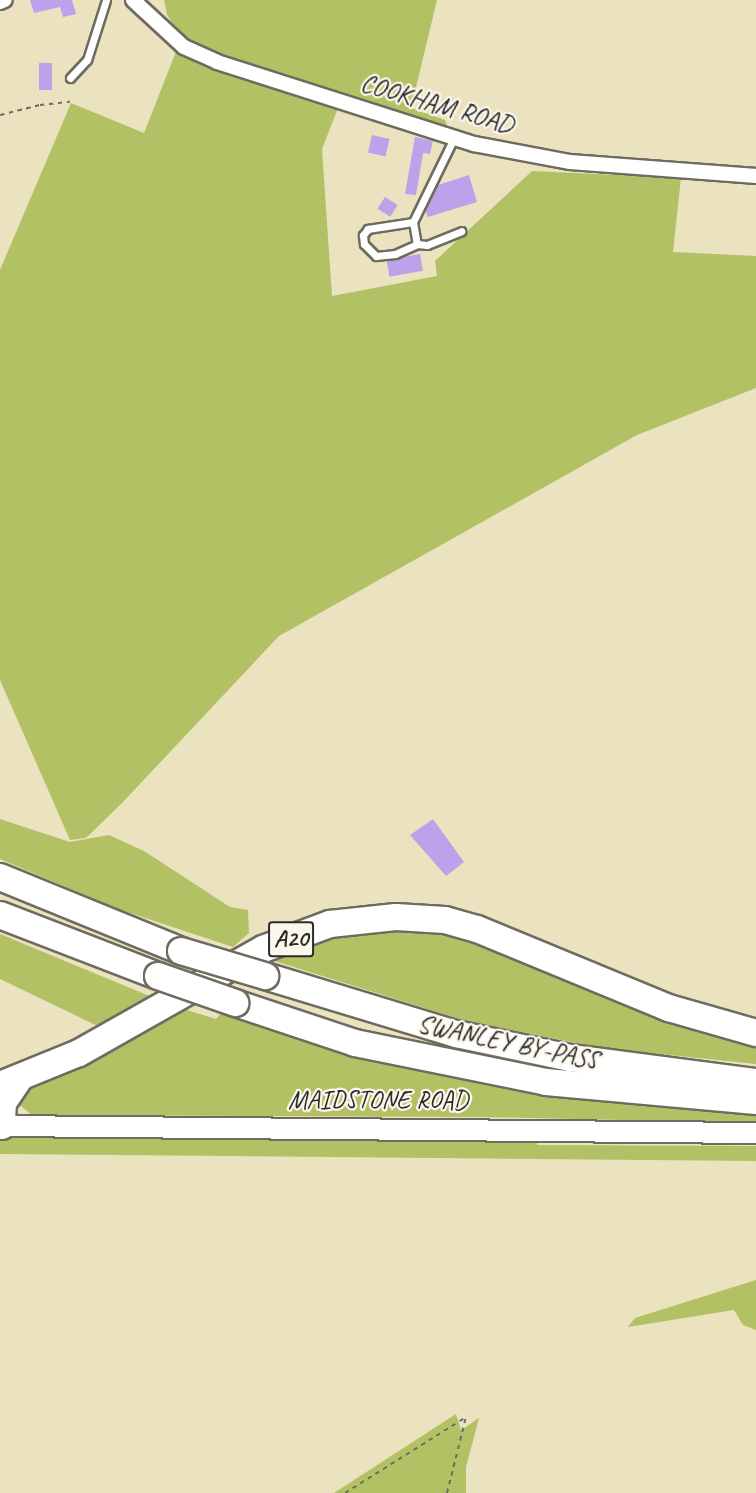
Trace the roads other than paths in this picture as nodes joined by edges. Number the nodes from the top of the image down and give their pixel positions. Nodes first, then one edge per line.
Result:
1 (5, 0) edge
2 (106, 0) edge
3 (133, 0) edge
4 (0, 2) edge
5 (69, 78) dead end
6 (454, 138) junction
7 (756, 176) edge
8 (413, 222) junction
9 (461, 231) dead end
10 (417, 244) junction
11 (0, 877) edge
12 (0, 915) edge
13 (756, 1034) edge
14 (9, 1082) edge
15 (756, 1082) edge
16 (756, 1101) edge
17 (1, 1126) edge
18 (756, 1133) edge

1 - 4 street
2 - 5 lane
3 - 6 street, COOKHAM ROAD
6 - 7 street, COOKHAM ROAD
6 - 8 lane
8 - 10 lane
8 - 10 lane
9 - 10 lane
11 - 15 highway, SWANLEY BY-PASS / A20, bridge
12 - 16 highway, SWANLEY BY-PASS, bridge
13 - 14 highway, A20
14 - 17 highway, A20
17 - 18 main road, MAIDSTONE ROAD

